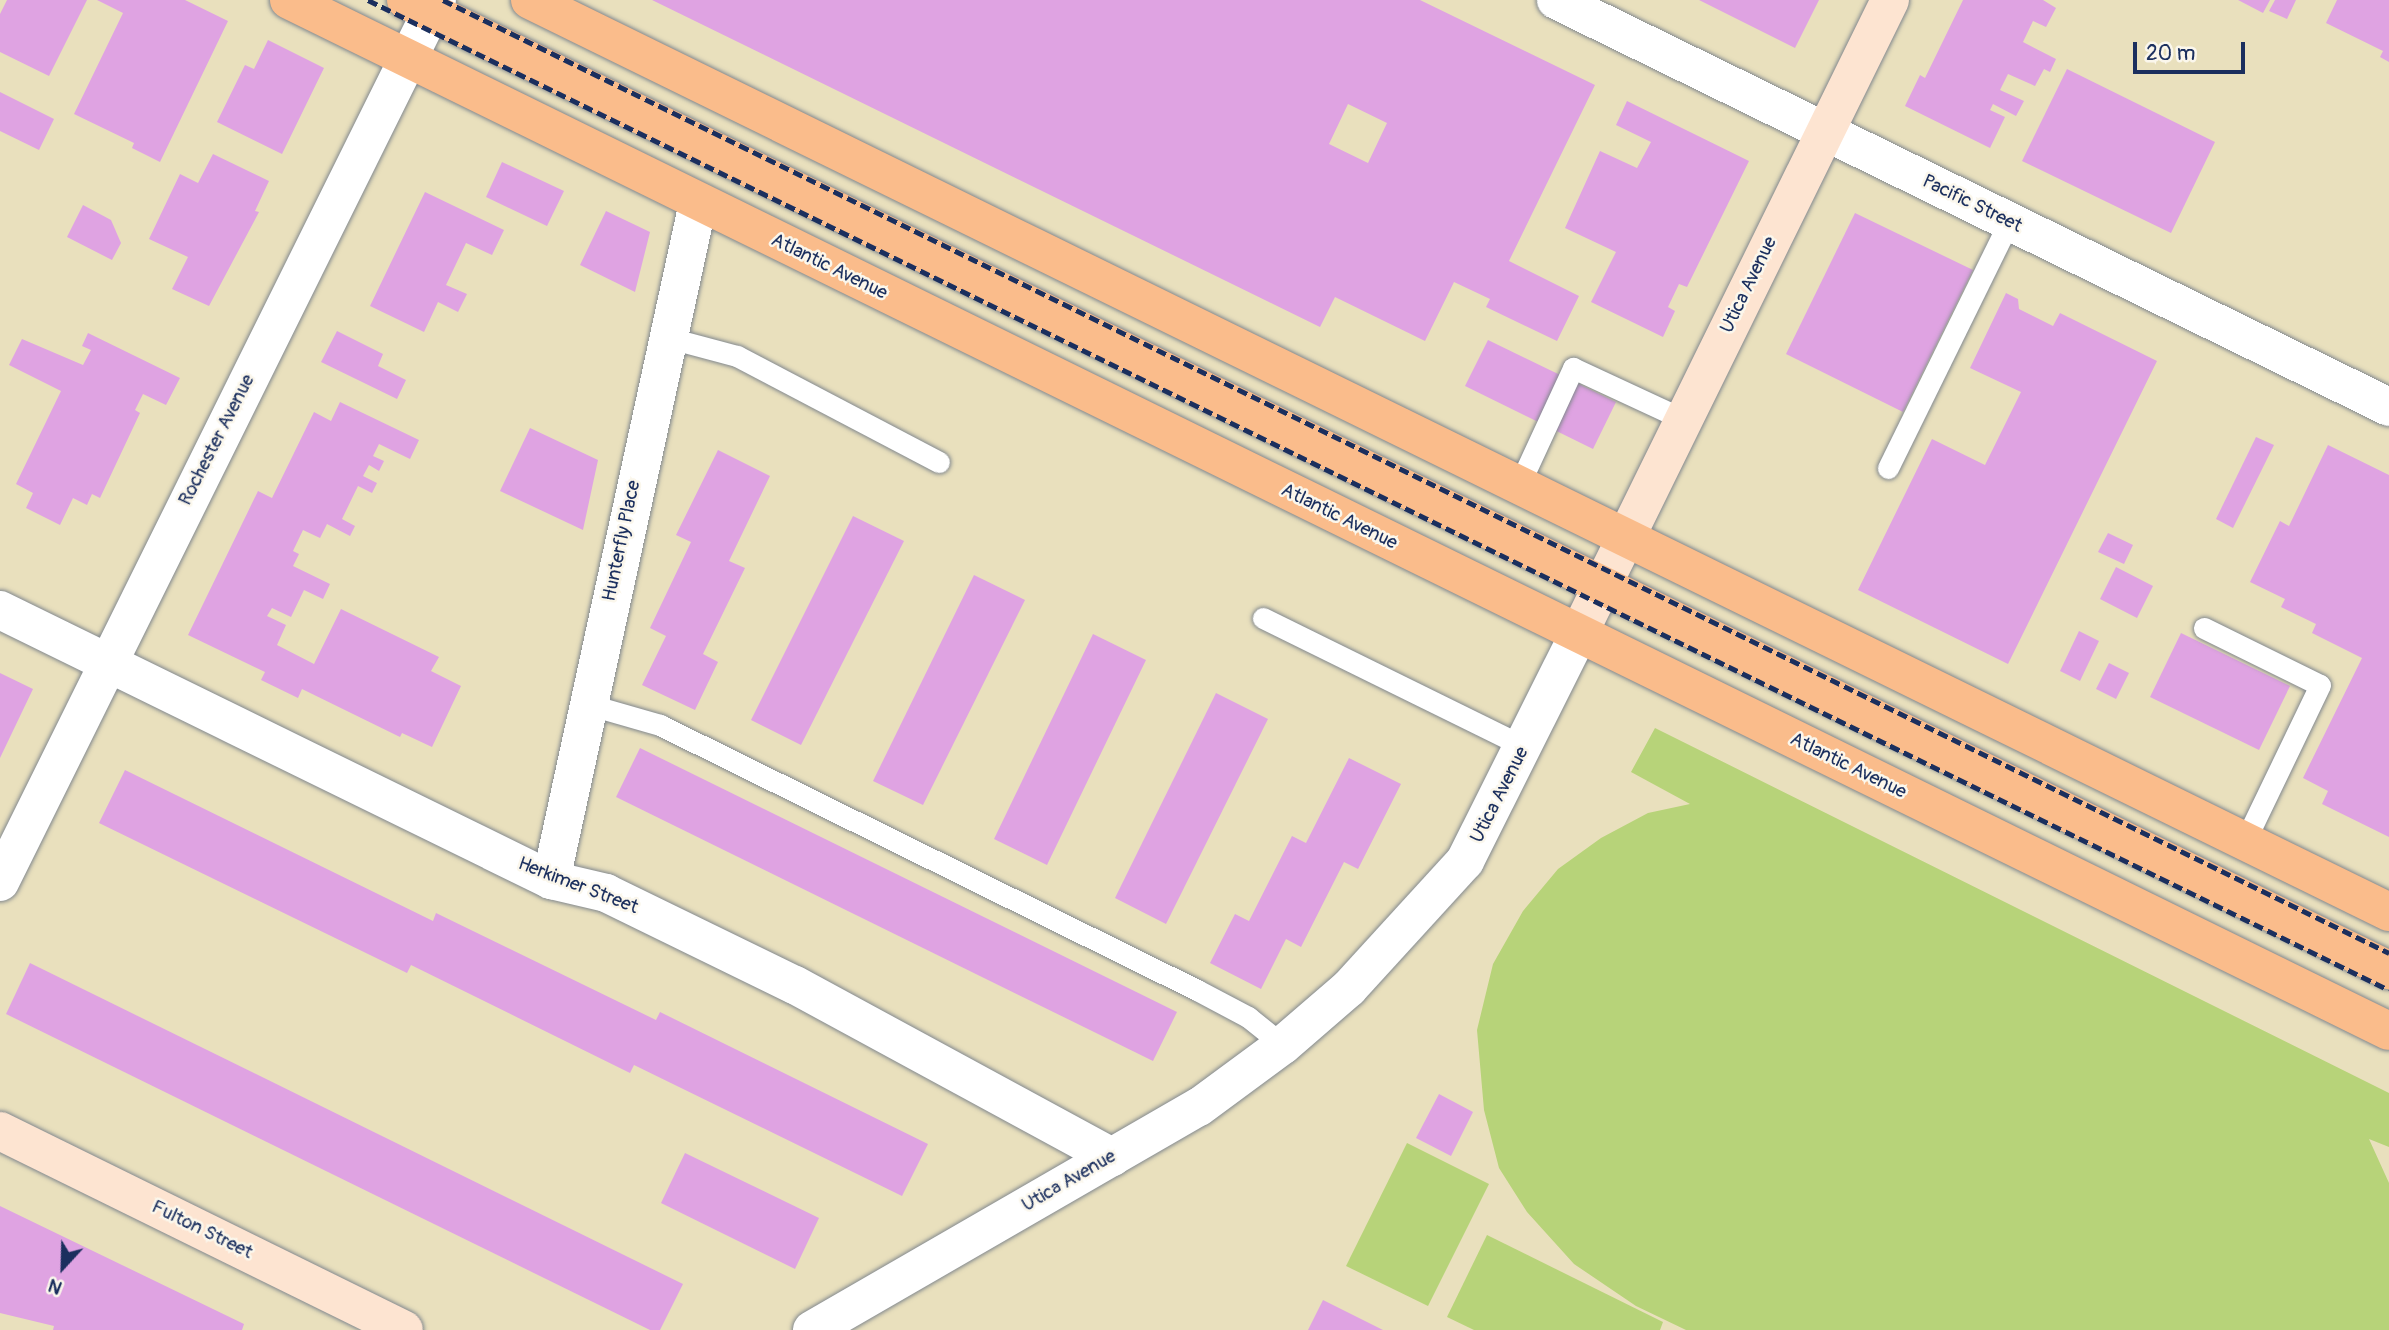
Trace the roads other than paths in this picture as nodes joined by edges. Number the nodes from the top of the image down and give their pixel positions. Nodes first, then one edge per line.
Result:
1 (289, 0) edge
2 (530, 0) edge
3 (1556, 0) edge
4 (1890, 0) edge
5 (425, 4) edge
6 (409, 58) junction
7 (523, 117) junction
8 (675, 131) junction
9 (1825, 132) junction
10 (698, 203) junction
11 (2010, 222) junction
12 (666, 337) junction
13 (2389, 407) edge
14 (1683, 419) junction
15 (1343, 460) junction
16 (939, 462) dead end
17 (1475, 463) junction
18 (1888, 468) dead end
19 (1519, 485) junction
20 (1625, 537) junction
21 (1602, 585) junction
22 (0, 610) edge
23 (1262, 618) dead end
24 (2204, 628) dead end
25 (1579, 633) junction
26 (107, 662) junction
27 (587, 704) junction
28 (1525, 747) junction
29 (1887, 785) junction
30 (2037, 800) junction
31 (2245, 841) junction
32 (551, 880) junction
33 (0, 881) edge
34 (2389, 912) edge
35 (2389, 971) edge
36 (2389, 1031) edge
37 (1283, 1045) junction
38 (0, 1131) edge
39 (1112, 1157) junction
40 (404, 1330) edge
41 (812, 1330) edge

1 - 6 main road, Atlantic Avenue
2 - 17 main road
3 - 9 street, Pacific Street
4 - 9 main road, Utica Avenue
5 - 6 street, Rochester Avenue
5 - 8 main road
6 - 7 main road, Atlantic Avenue
6 - 26 street, Rochester Avenue
7 - 8 main road
7 - 10 main road, Atlantic Avenue
8 - 15 main road
9 - 11 street, Pacific Street
9 - 14 main road, Utica Avenue
10 - 12 street, Hunterfly Place
10 - 25 main road, Atlantic Avenue
11 - 13 street, Pacific Street
11 - 18 lane
12 - 16 lane
12 - 27 street, Hunterfly Place
14 - 19 lane
14 - 20 main road, Utica Avenue
15 - 17 main road
15 - 21 main road
17 - 19 main road
19 - 20 main road
20 - 21 main road, Utica Avenue
20 - 31 main road
21 - 25 main road, Utica Avenue
21 - 30 main road
22 - 26 street, Herkimer Street
23 - 28 lane
24 - 31 lane
25 - 28 street, Utica Avenue
25 - 29 main road, Atlantic Avenue
26 - 32 street, Herkimer Street
26 - 33 street, Rochester Avenue
27 - 32 street, Hunterfly Place
27 - 37 lane
28 - 37 street, Utica Avenue
29 - 30 main road
29 - 36 main road, Atlantic Avenue
30 - 35 main road
31 - 34 main road
32 - 39 street, Herkimer Street
37 - 39 street, Utica Avenue
38 - 40 main road, Fulton Street
39 - 41 street, Utica Avenue

